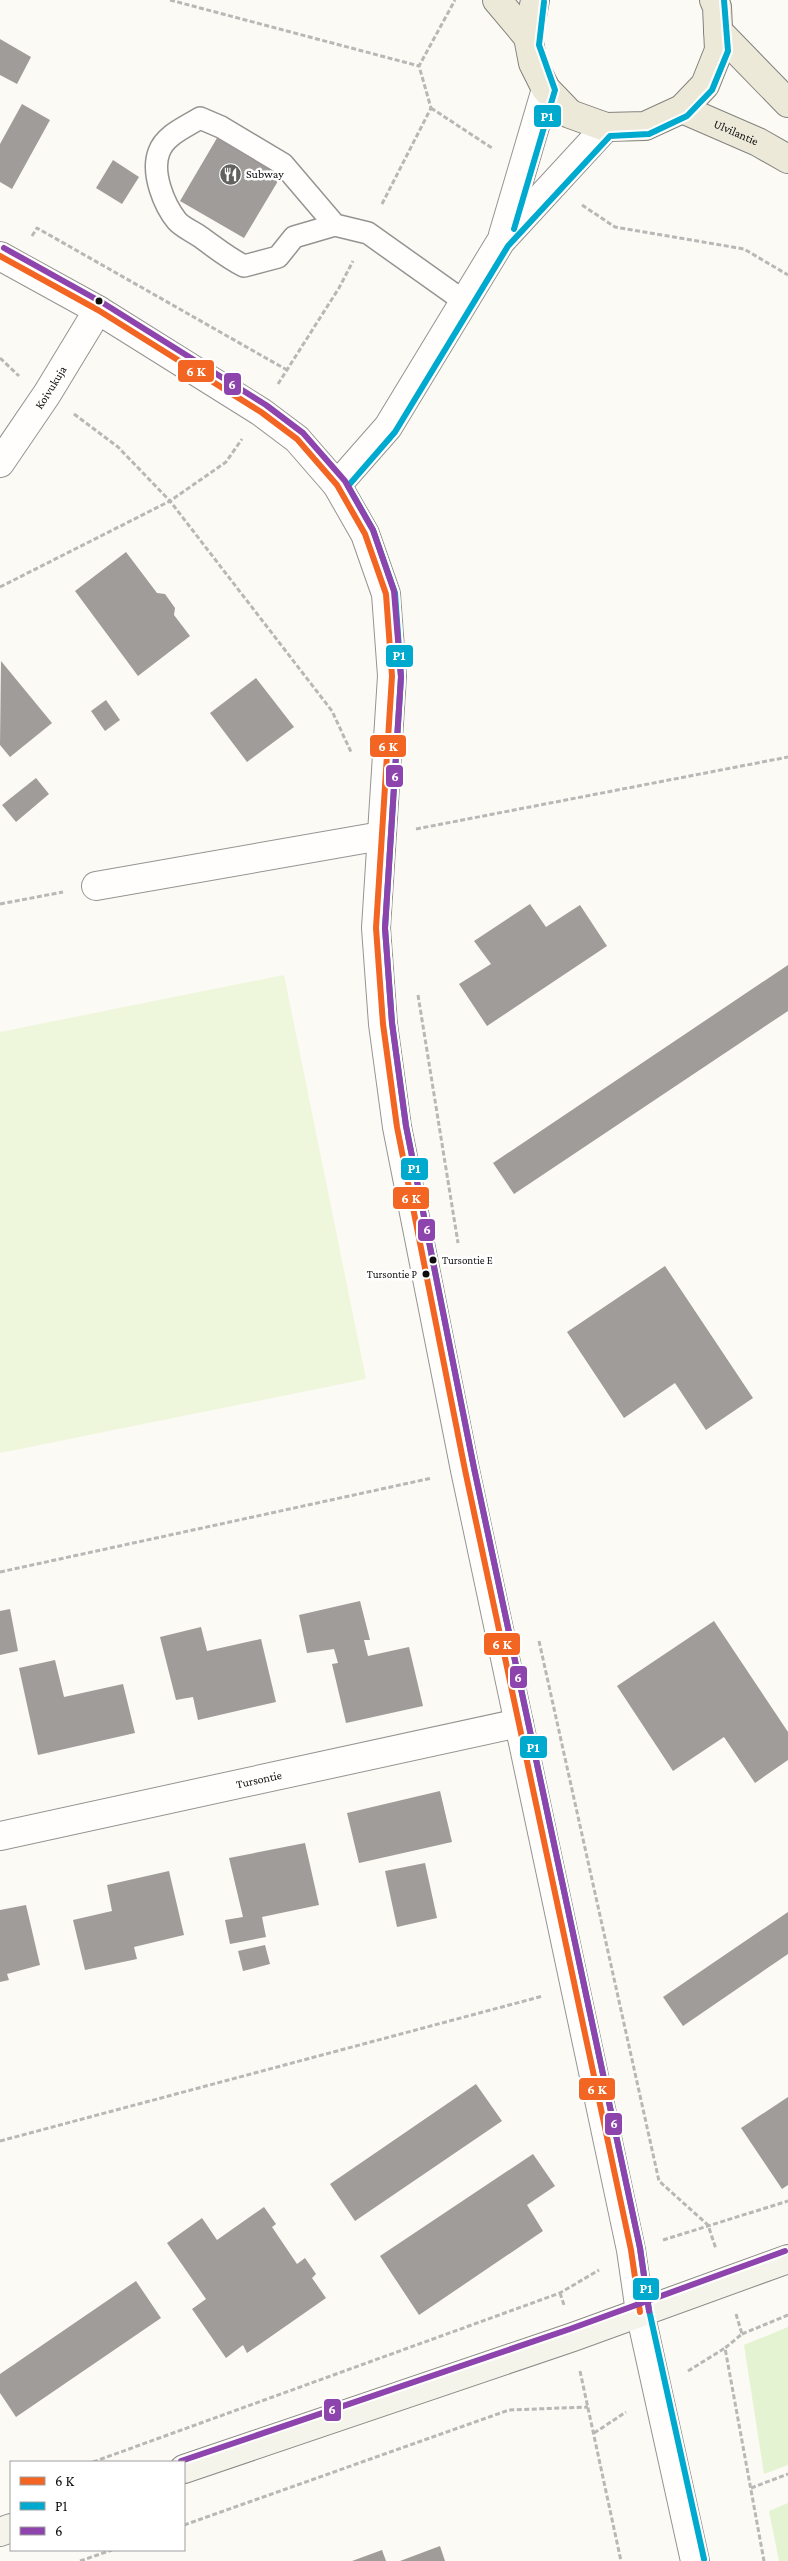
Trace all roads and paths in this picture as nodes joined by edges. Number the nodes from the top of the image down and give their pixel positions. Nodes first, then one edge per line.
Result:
1 (170, 0) edge
2 (455, 0) edge
3 (497, 0) edge
4 (535, 0) edge
5 (714, 0) edge
6 (718, 31) junction
7 (528, 37) junction
8 (419, 66) junction
9 (546, 89) junction
10 (788, 103) edge
11 (431, 108) junction
12 (682, 110) junction
13 (606, 127) junction
14 (788, 159) edge
15 (523, 168) junction
16 (553, 186) junction
17 (335, 225) junction
18 (368, 233) junction
19 (501, 241) junction
20 (0, 256) edge
21 (788, 275) edge
22 (465, 302) junction
23 (98, 310) junction
24 (0, 358) edge
25 (47, 394) junction
26 (261, 412) junction
27 (0, 463) edge
28 (337, 485) junction
29 (170, 501) junction
30 (0, 587) edge
31 (353, 755) dead end
32 (788, 757) edge
33 (381, 836) junction
34 (96, 886) joint
35 (0, 904) edge
36 (417, 987) dead end
37 (459, 1249) dead end
38 (465, 1470) junction
39 (0, 1572) edge
40 (537, 1631) dead end
41 (519, 1723) junction
42 (0, 1836) edge
43 (615, 1982) junction
44 (575, 1988) junction
45 (0, 2141) edge
46 (788, 2201) edge
47 (708, 2225) junction
48 (631, 2250) junction
49 (788, 2259) edge
50 (727, 2282) junction
51 (560, 2293) junction
52 (640, 2312) junction
53 (788, 2315) edge
54 (742, 2334) junction
55 (573, 2337) junction
56 (588, 2407) junction
57 (96, 2461) edge
58 (185, 2469) edge
59 (788, 2474) edge
60 (751, 2488) junction
61 (185, 2525) edge
62 (109, 2551) edge
63 (80, 2561) edge
64 (621, 2561) edge
65 (695, 2561) edge
66 (764, 2561) edge

1 - 8 path
2 - 8 path
3 - 7 main road
4 - 7 main road
5 - 6 main road
6 - 10 main road
6 - 12 main road
7 - 9 main road
8 - 11 path
9 - 13 main road
9 - 15 street
11 - 15 path
11 - 18 path
12 - 13 main road
12 - 14 main road, Ulvilantie
13 - 16 street
15 - 19 street
16 - 19 street
16 - 21 path
17 - 17 lane
17 - 18 lane
18 - 22 lane
18 - 26 path
19 - 22 street
20 - 23 street
22 - 28 street
23 - 25 street, Koivukuja
23 - 26 street
24 - 25 path
25 - 27 street, Koivukuja
25 - 29 path
26 - 28 street
26 - 29 path
28 - 33 street
29 - 30 path
29 - 31 path
32 - 33 path
33 - 34 street
33 - 38 street
34 - 35 path
36 - 37 path
38 - 39 path
38 - 41 street
40 - 43 path
41 - 42 street, Tursontie
41 - 44 street
43 - 44 path
43 - 47 path
44 - 45 path
44 - 48 street
46 - 47 path
47 - 48 path
47 - 50 path
48 - 51 path
48 - 52 street
49 - 50 main road
50 - 52 main road
50 - 54 path
51 - 55 path
51 - 57 path
52 - 55 main road
52 - 65 street
53 - 54 path
54 - 60 path
55 - 56 path
55 - 58 main road
56 - 61 path
56 - 64 path
59 - 60 path
60 - 66 path
62 - 63 path

